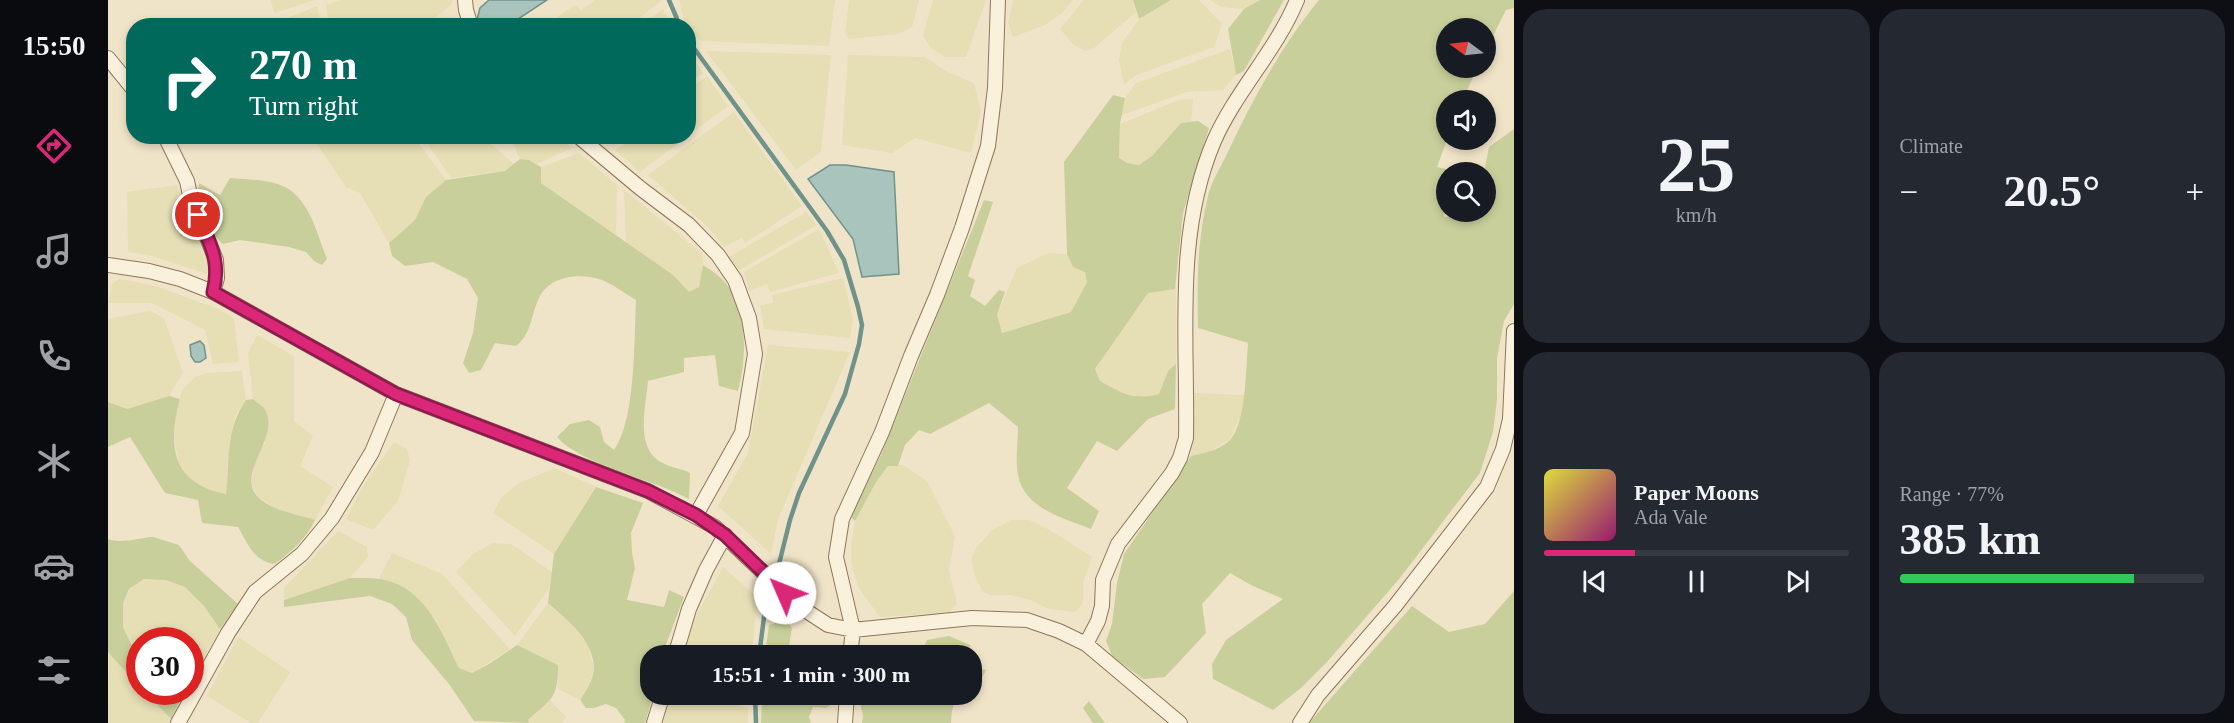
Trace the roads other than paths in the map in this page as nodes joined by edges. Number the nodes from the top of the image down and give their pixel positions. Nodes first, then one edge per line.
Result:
1 (465, 0) edge
2 (998, 0) edge
3 (1297, 0) edge
4 (468, 18) edge
5 (108, 58) edge
6 (126, 80) edge
7 (169, 144) edge
8 (588, 144) edge
9 (108, 265) edge
10 (213, 292) junction
11 (1514, 331) edge
12 (396, 394) junction
13 (696, 515) junction
14 (725, 535) junction
15 (853, 630) junction
16 (1086, 644) junction
17 (678, 645) edge
18 (851, 645) edge
19 (660, 705) edge
20 (846, 705) edge
21 (177, 723) edge
22 (654, 723) edge
23 (845, 723) edge
24 (1180, 723) edge
25 (1300, 723) edge

1 - 4 street
2 - 15 street
3 - 16 street
5 - 6 street
7 - 10 street
8 - 13 street
9 - 10 street
10 - 12 street
11 - 25 street
12 - 13 street
12 - 21 street
13 - 14 street
14 - 15 street
14 - 17 street
15 - 16 street
15 - 18 street
16 - 24 street
19 - 22 street
20 - 23 street

